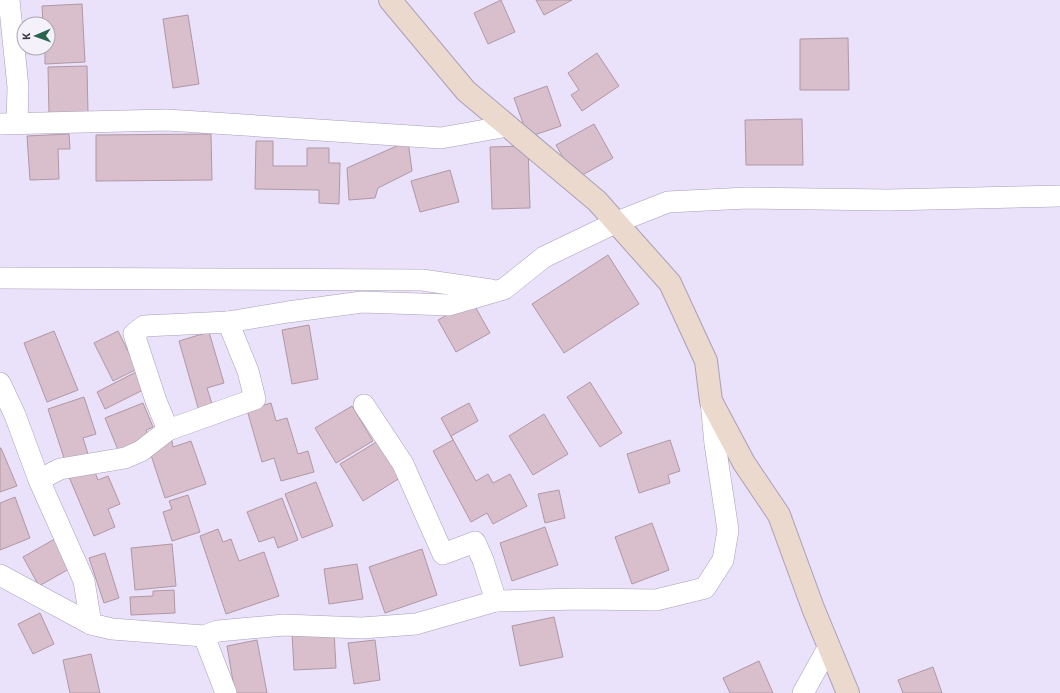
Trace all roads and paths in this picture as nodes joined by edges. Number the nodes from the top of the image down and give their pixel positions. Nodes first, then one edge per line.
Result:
1 (9, 0) edge
2 (390, 0) edge
3 (9, 124) edge
4 (508, 126) junction
5 (1060, 196) edge
6 (617, 222) junction
7 (0, 278) edge
8 (499, 291) junction
9 (228, 322) junction
10 (0, 383) edge
11 (711, 401) junction
12 (364, 405) dead end
13 (168, 430) junction
14 (40, 480) junction
15 (0, 574) edge
16 (496, 600) junction
17 (91, 624) junction
18 (204, 636) junction
19 (829, 646) junction
20 (219, 691) edge
21 (803, 693) edge
22 (848, 693) edge

1 - 3 street
2 - 4 street
3 - 4 street
4 - 6 street
5 - 6 street
6 - 8 street
6 - 11 street
7 - 8 street
8 - 9 street
9 - 13 street
9 - 13 street
10 - 14 street
11 - 16 street
11 - 19 street
12 - 16 street
13 - 14 street
14 - 17 street
15 - 17 street
16 - 18 street
17 - 18 street
18 - 20 street
19 - 21 street
19 - 22 street

